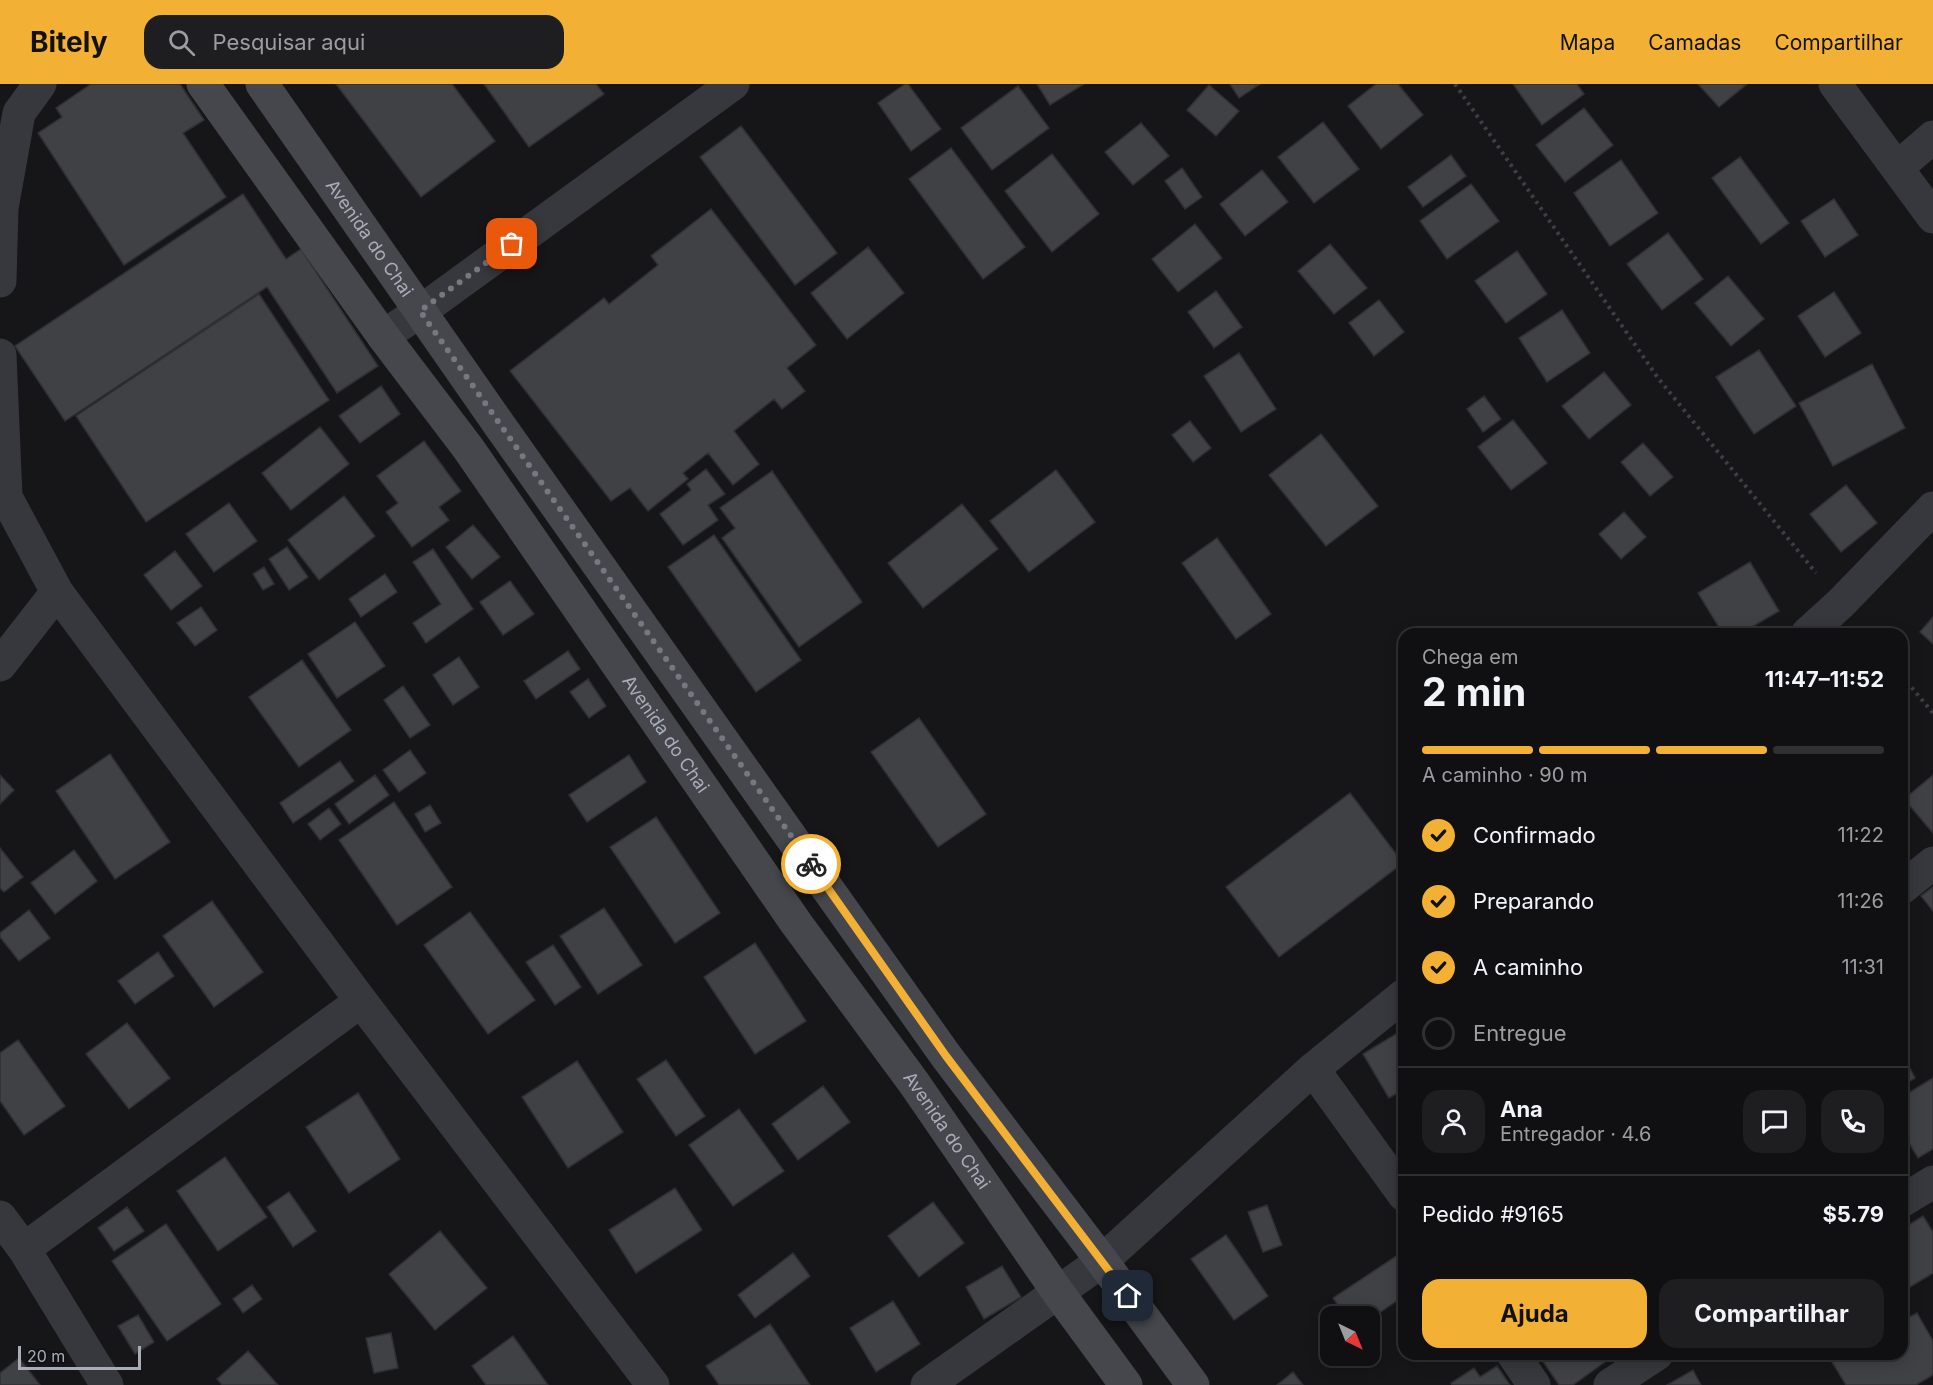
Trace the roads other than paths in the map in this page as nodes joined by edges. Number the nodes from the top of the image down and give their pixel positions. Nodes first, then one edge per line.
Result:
1 (40, 84) edge
2 (203, 84) edge
3 (262, 84) edge
4 (733, 84) edge
5 (1835, 84) edge
6 (9, 112) edge
7 (1933, 137) edge
8 (1898, 168) junction
9 (1933, 217) edge
10 (0, 281) edge
11 (420, 311) junction
12 (383, 336) junction
13 (0, 355) edge
14 (3, 496) edge
15 (1933, 508) edge
16 (57, 592) junction
17 (1814, 628) edge
18 (0, 665) edge
19 (1933, 863) edge
20 (1908, 883) edge
21 (1398, 1000) edge
22 (361, 1001) junction
23 (1312, 1069) junction
24 (1933, 1182) edge
25 (1398, 1187) edge
26 (1908, 1197) edge
27 (0, 1217) edge
28 (24, 1249) junction
29 (1102, 1260) junction
30 (1057, 1291) junction
31 (1517, 1360) edge
32 (1648, 1360) edge
33 (107, 1385) edge
34 (654, 1385) edge
35 (927, 1385) edge
36 (1126, 1385) edge
37 (1193, 1385) edge
38 (1534, 1385) edge
39 (1610, 1385) edge

1 - 6 street
2 - 12 main road, Avenida do Chai
3 - 11 main road, Avenida do Chai
4 - 11 street
5 - 8 street
6 - 10 street
7 - 8 street
8 - 9 street
11 - 12 street
11 - 29 main road, Avenida do Chai
12 - 30 main road, Avenida do Chai
13 - 14 street
14 - 16 street
15 - 17 street
16 - 18 street
16 - 22 street
19 - 20 street
21 - 23 street
22 - 28 street
22 - 34 street
23 - 25 street
23 - 29 street
24 - 26 street
27 - 28 street
28 - 33 street
29 - 30 street
29 - 37 main road, Avenida do Chai
30 - 35 street
30 - 36 main road, Avenida do Chai
31 - 38 street
32 - 39 street

